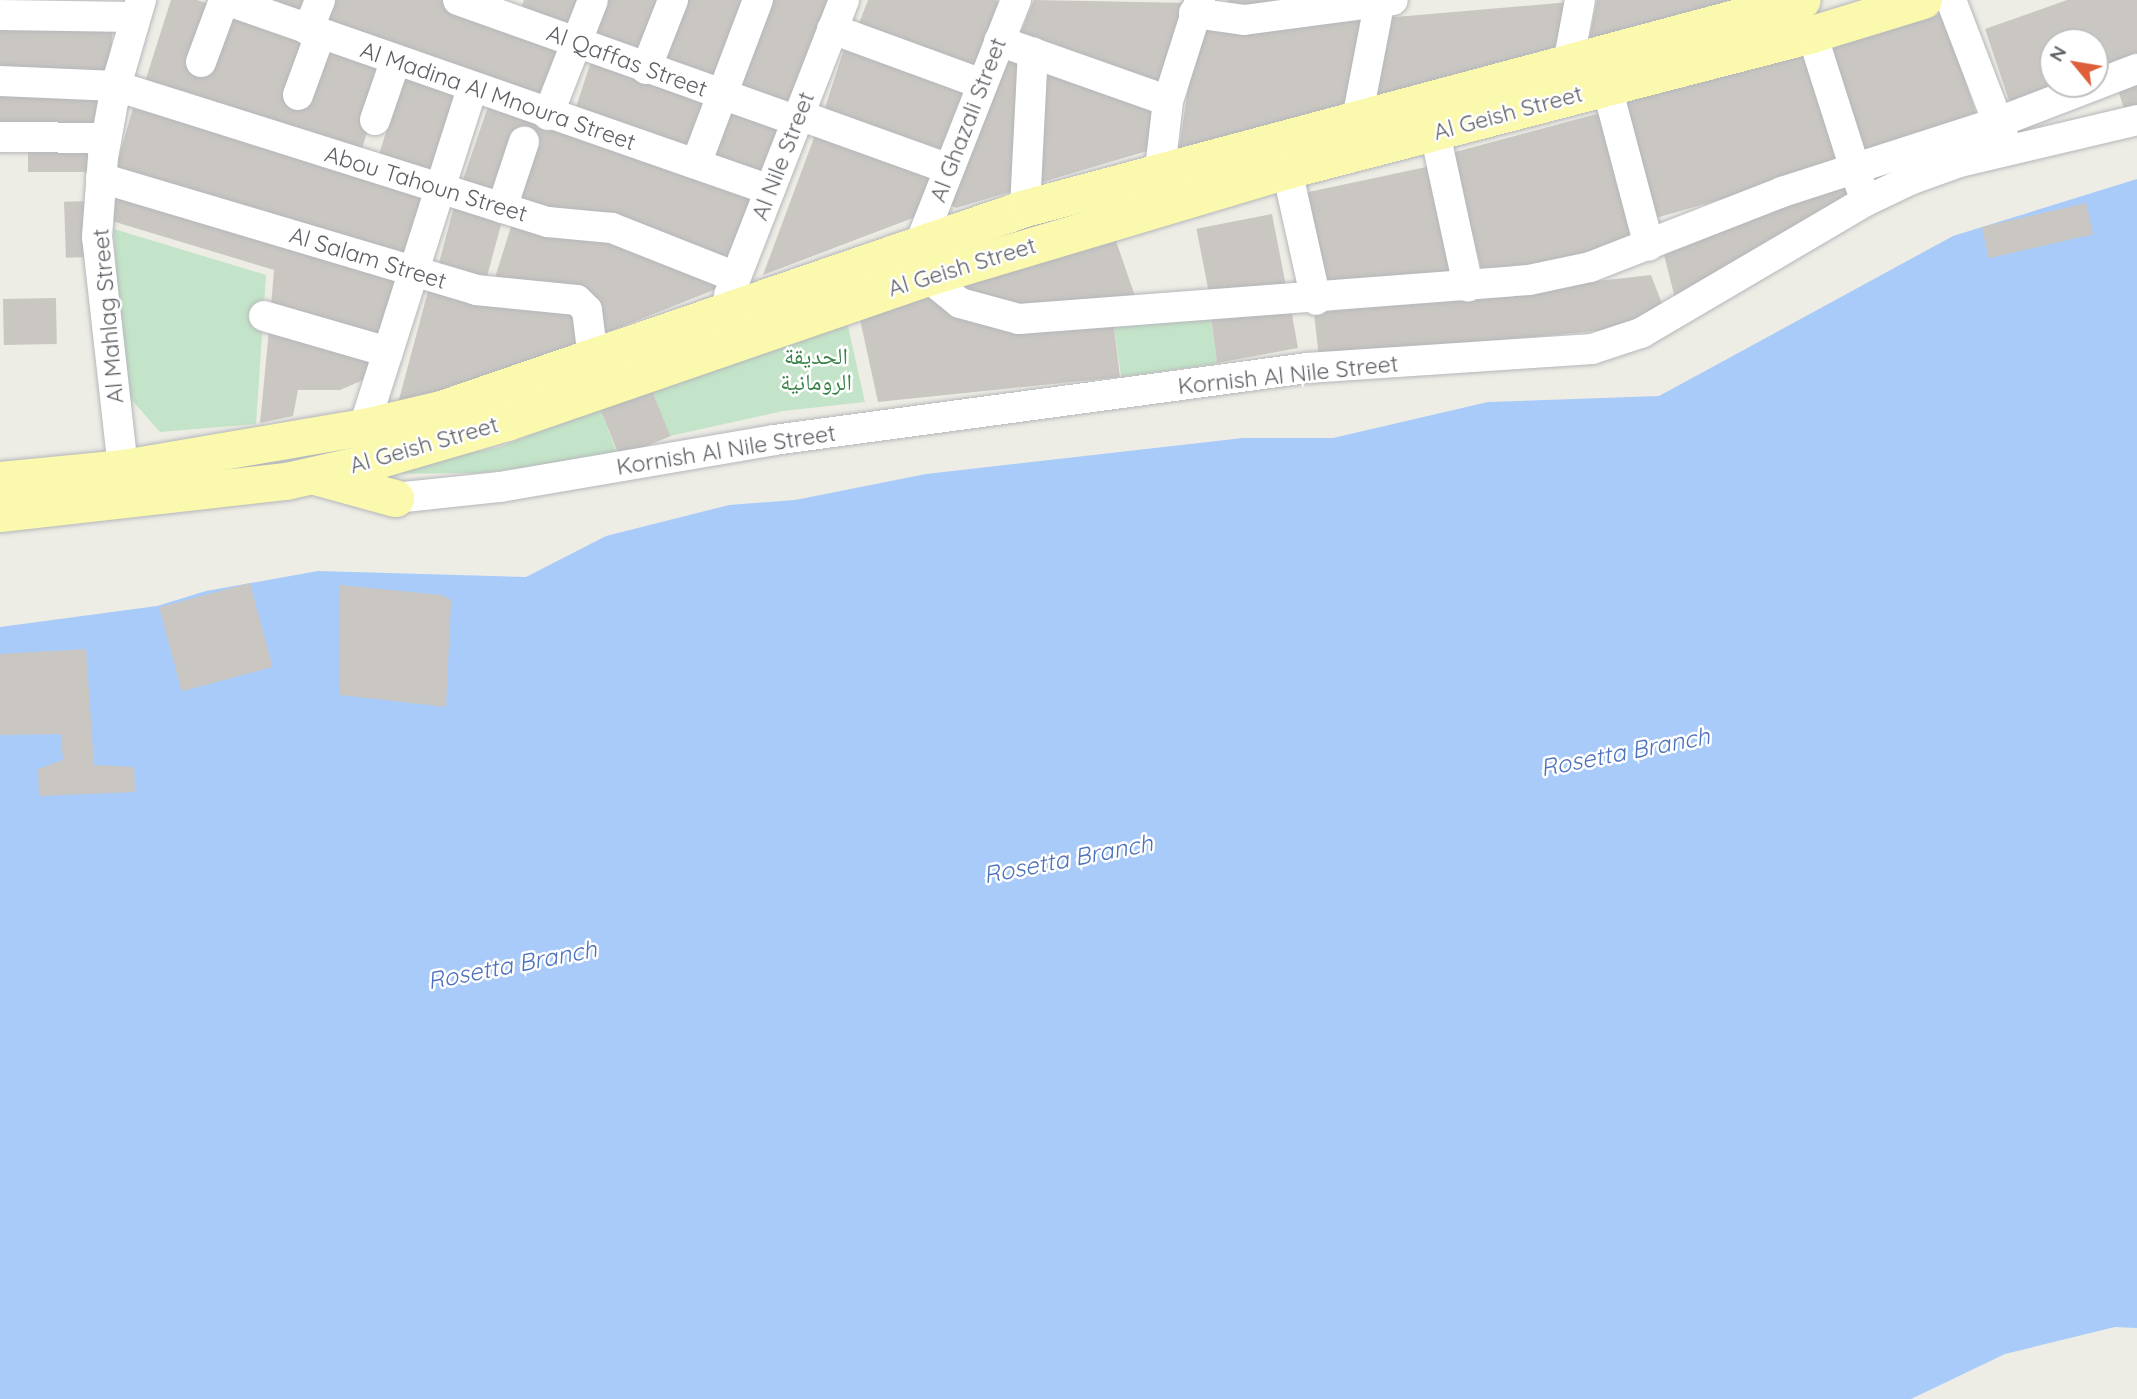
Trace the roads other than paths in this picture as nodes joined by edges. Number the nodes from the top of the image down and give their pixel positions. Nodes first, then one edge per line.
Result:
1 (225, 0) edge
2 (320, 0) edge
3 (458, 0) edge
4 (593, 0) edge
5 (673, 0) edge
6 (758, 0) edge
7 (844, 0) edge
8 (1014, 0) edge
9 (1580, 0) edge
10 (1802, 0) edge
11 (1923, 0) edge
12 (1951, 0) edge
13 (1384, 1) edge
14 (1198, 3) edge
15 (1760, 6) edge
16 (138, 9) edge
17 (507, 9) edge
18 (0, 15) edge
19 (832, 29) junction
20 (314, 32) junction
21 (1812, 34) junction
22 (999, 41) junction
23 (576, 44) junction
24 (1033, 52) junction
25 (201, 62) dead end
26 (395, 62) junction
27 (1568, 64) junction
28 (646, 69) junction
29 (2137, 69) edge
30 (0, 81) edge
31 (982, 84) junction
32 (116, 86) junction
33 (1607, 87) junction
34 (472, 89) junction
35 (298, 95) dead end
36 (722, 96) junction
37 (1168, 101) junction
38 (548, 114) junction
39 (798, 118) junction
40 (1357, 119) junction
41 (375, 120) dead end
42 (2137, 120) edge
43 (1996, 123) junction
44 (1435, 133) junction
45 (0, 137) edge
46 (106, 138) junction
47 (524, 142) dead end
48 (2010, 152) junction
49 (696, 164) junction
50 (949, 169) junction
51 (1160, 169) junction
52 (1287, 170) junction
53 (1854, 171) junction
54 (101, 178) junction
55 (441, 188) junction
56 (770, 190) junction
57 (1866, 201) junction
58 (502, 208) junction
59 (1025, 208) junction
60 (921, 241) junction
61 (1649, 246) junction
62 (414, 271) junction
63 (736, 277) junction
64 (928, 277) junction
65 (1468, 286) junction
66 (1316, 300) junction
67 (723, 312) junction
68 (264, 316) dead end
69 (388, 352) junction
70 (593, 359) junction
71 (364, 427) junction
72 (123, 468) junction
73 (314, 476) junction
74 (0, 480) edge
75 (395, 498) joint
76 (0, 513) edge

1 - 20 street, Al Madina Al Mnoura Street
1 - 25 street
2 - 20 street
3 - 17 street, Al Qaffas Street
4 - 23 street
5 - 28 street
6 - 36 street
7 - 19 street, Al Nile Street
8 - 22 street, Al Ghazali Street
9 - 27 street
10 - 15 main road, Al Geish Street
11 - 21 main road, Al Geish Street
12 - 43 street
13 - 14 street
13 - 40 street
14 - 37 street
15 - 27 main road, Al Geish Street
16 - 18 street
16 - 32 street, Al Mahlag Street
17 - 23 street, Al Qaffas Street
19 - 31 street
19 - 39 street, Al Nile Street
20 - 26 street, Al Madina Al Mnoura Street
20 - 35 street
21 - 33 main road, Al Geish Street
21 - 53 street
22 - 24 street
22 - 31 street, Al Ghazali Street
23 - 28 street, Al Qaffas Street
23 - 38 street
24 - 37 street
24 - 59 street
26 - 34 street, Al Madina Al Mnoura Street
26 - 41 street
27 - 40 main road, Al Geish Street
28 - 36 street, Al Qaffas Street
29 - 43 street
30 - 32 street, Abou Tahoun Street
31 - 50 street, Al Ghazali Street
32 - 46 street, Al Mahlag Street
32 - 55 street, Abou Tahoun Street
33 - 44 main road, Al Geish Street
33 - 61 street
34 - 38 street, Al Madina Al Mnoura Street
34 - 55 street
36 - 39 street, Al Qaffas Street
36 - 49 street
37 - 51 street
38 - 49 street, Al Madina Al Mnoura Street
39 - 50 street, Al Qaffas Street
39 - 56 street, Al Nile Street
40 - 51 main road, Al Geish Street
42 - 48 street, Kornish Al Nile Street
43 - 48 street
43 - 53 street
44 - 52 main road, Al Geish Street
44 - 65 street
45 - 46 street
46 - 54 street, Al Mahlag Street
47 - 58 street
48 - 57 street, Kornish Al Nile Street
49 - 56 street, Al Madina Al Mnoura Street
50 - 60 street, Al Ghazali Street
51 - 59 main road, Al Geish Street
52 - 64 main road, Al Geish Street
52 - 66 street
53 - 57 street
53 - 61 street
54 - 62 street, Al Salam Street
54 - 72 street, Al Mahlag Street
55 - 58 street, Abou Tahoun Street
55 - 62 street
56 - 63 street, Al Nile Street
57 - 75 street, Kornish Al Nile Street
58 - 63 street, Abou Tahoun Street
59 - 60 main road, Al Geish Street
60 - 67 main road, Al Geish Street
61 - 65 street
62 - 69 street
62 - 70 street, Al Salam Street
63 - 67 street, Al Nile Street
64 - 66 street
64 - 73 main road, Al Geish Street
65 - 66 street
67 - 70 main road, Al Geish Street
68 - 69 street
69 - 71 street
70 - 71 main road, Al Geish Street
71 - 72 main road, Al Geish Street
72 - 74 main road, Al Geish Street
73 - 75 main road
73 - 76 main road, Al Geish Street

